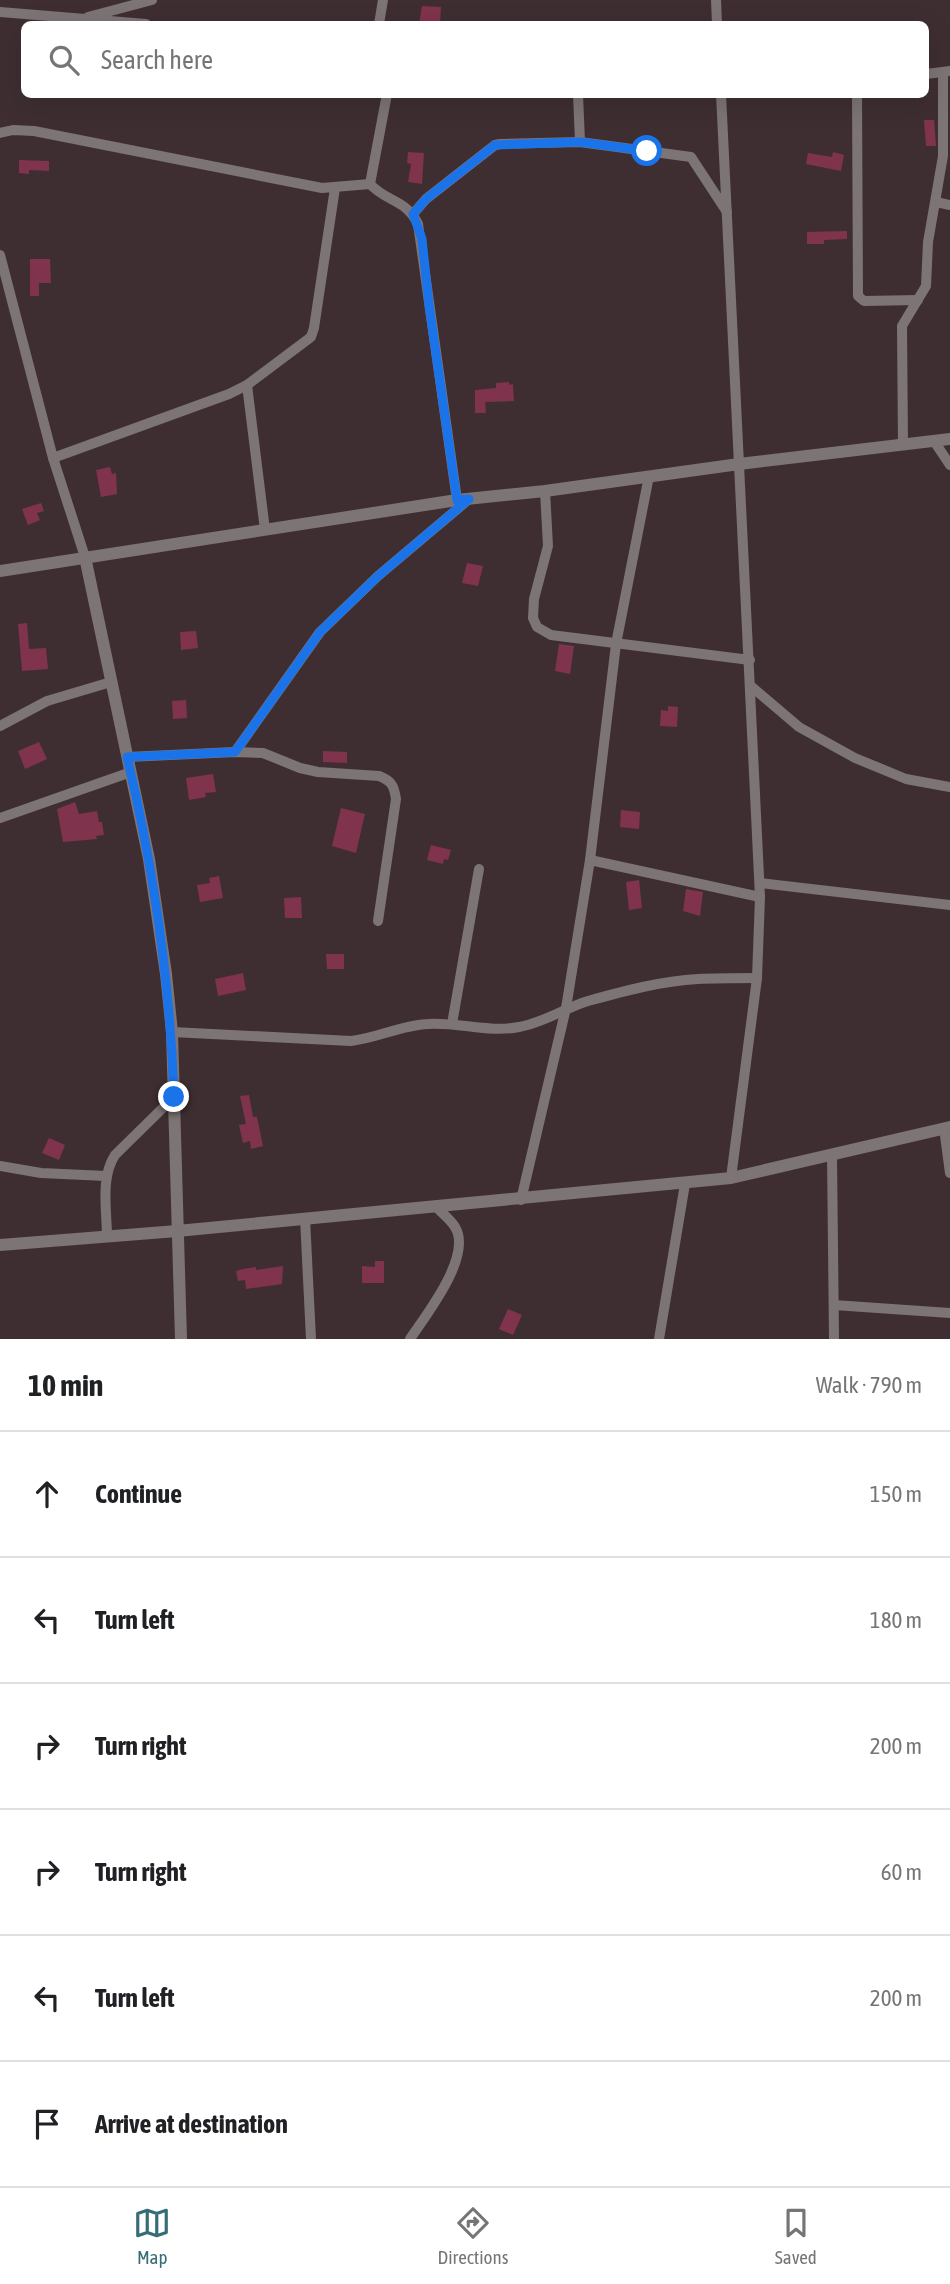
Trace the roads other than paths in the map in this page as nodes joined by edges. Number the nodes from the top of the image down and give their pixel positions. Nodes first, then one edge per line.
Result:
1 (152, 0) edge
2 (383, 0) edge
3 (716, 0) edge
4 (0, 12) edge
5 (82, 18) junction
6 (114, 21) edge
7 (380, 21) edge
8 (717, 21) edge
9 (946, 72) edge
10 (386, 98) edge
11 (578, 98) edge
12 (721, 98) edge
13 (857, 98) edge
14 (0, 132) edge
15 (580, 142) junction
16 (370, 184) junction
17 (335, 188) junction
18 (936, 202) junction
19 (950, 205) edge
20 (728, 213) junction
21 (413, 214) junction
22 (0, 255) edge
23 (918, 300) junction
24 (247, 385) junction
25 (950, 439) edge
26 (934, 441) junction
27 (903, 445) junction
28 (53, 458) junction
29 (739, 464) junction
30 (950, 465) edge
31 (649, 476) junction
32 (545, 492) junction
33 (463, 500) junction
34 (265, 530) junction
35 (85, 557) junction
36 (0, 571) edge
37 (615, 643) junction
38 (750, 660) junction
39 (111, 682) junction
40 (751, 687) junction
41 (0, 726) edge
42 (235, 752) junction
43 (127, 757) junction
44 (131, 772) junction
45 (950, 787) edge
46 (0, 818) edge
47 (590, 860) junction
48 (479, 869) dead end
49 (760, 883) junction
50 (760, 897) junction
51 (950, 905) edge
52 (378, 921) dead end
53 (757, 978) junction
54 (566, 1008) junction
55 (452, 1024) junction
56 (172, 1032) junction
57 (174, 1097) junction
58 (947, 1128) edge
59 (832, 1156) junction
60 (0, 1166) edge
61 (950, 1173) edge
62 (106, 1177) junction
63 (731, 1178) junction
64 (685, 1184) junction
65 (521, 1200) junction
66 (436, 1207) junction
67 (305, 1218) junction
68 (177, 1231) junction
69 (107, 1237) junction
70 (0, 1245) edge
71 (834, 1305) junction
72 (950, 1313) edge
73 (181, 1339) edge
74 (311, 1339) edge
75 (410, 1339) edge
76 (659, 1339) edge
77 (834, 1339) edge

1 - 5 street
2 - 7 street
3 - 8 street
4 - 5 street
5 - 6 street
9 - 18 street
10 - 16 street
11 - 15 street
12 - 20 street
13 - 23 street
14 - 17 street
15 - 20 street
15 - 21 street
16 - 17 street
16 - 21 street
17 - 24 street
18 - 19 street
18 - 23 street
20 - 29 street
21 - 33 street
22 - 28 street
23 - 27 street
24 - 28 street
24 - 34 street
25 - 26 street
26 - 27 street
26 - 30 street
27 - 29 street
28 - 35 street
29 - 31 street
29 - 38 street
31 - 32 street
31 - 37 street
32 - 33 street
32 - 37 street
33 - 34 street
33 - 42 street
34 - 35 street
35 - 36 street
35 - 39 street
37 - 38 street
37 - 47 street
38 - 40 street
39 - 41 street
39 - 43 street
40 - 45 street
40 - 49 street
42 - 43 street
42 - 52 street
43 - 44 street
44 - 46 street
44 - 56 street
47 - 50 street
47 - 54 street
48 - 55 street
49 - 50 street
49 - 51 street
50 - 53 street
53 - 54 street
53 - 63 street
54 - 55 street
54 - 65 street
55 - 56 street
56 - 57 street
57 - 62 street
57 - 68 street
58 - 59 street
58 - 61 street
59 - 63 street
59 - 71 street
60 - 62 street
62 - 69 street
63 - 64 street
64 - 65 street
64 - 76 street
65 - 66 street
66 - 67 street
66 - 75 street
67 - 68 street
67 - 74 street
68 - 69 street
68 - 73 street
69 - 70 street
71 - 72 street
71 - 77 street

